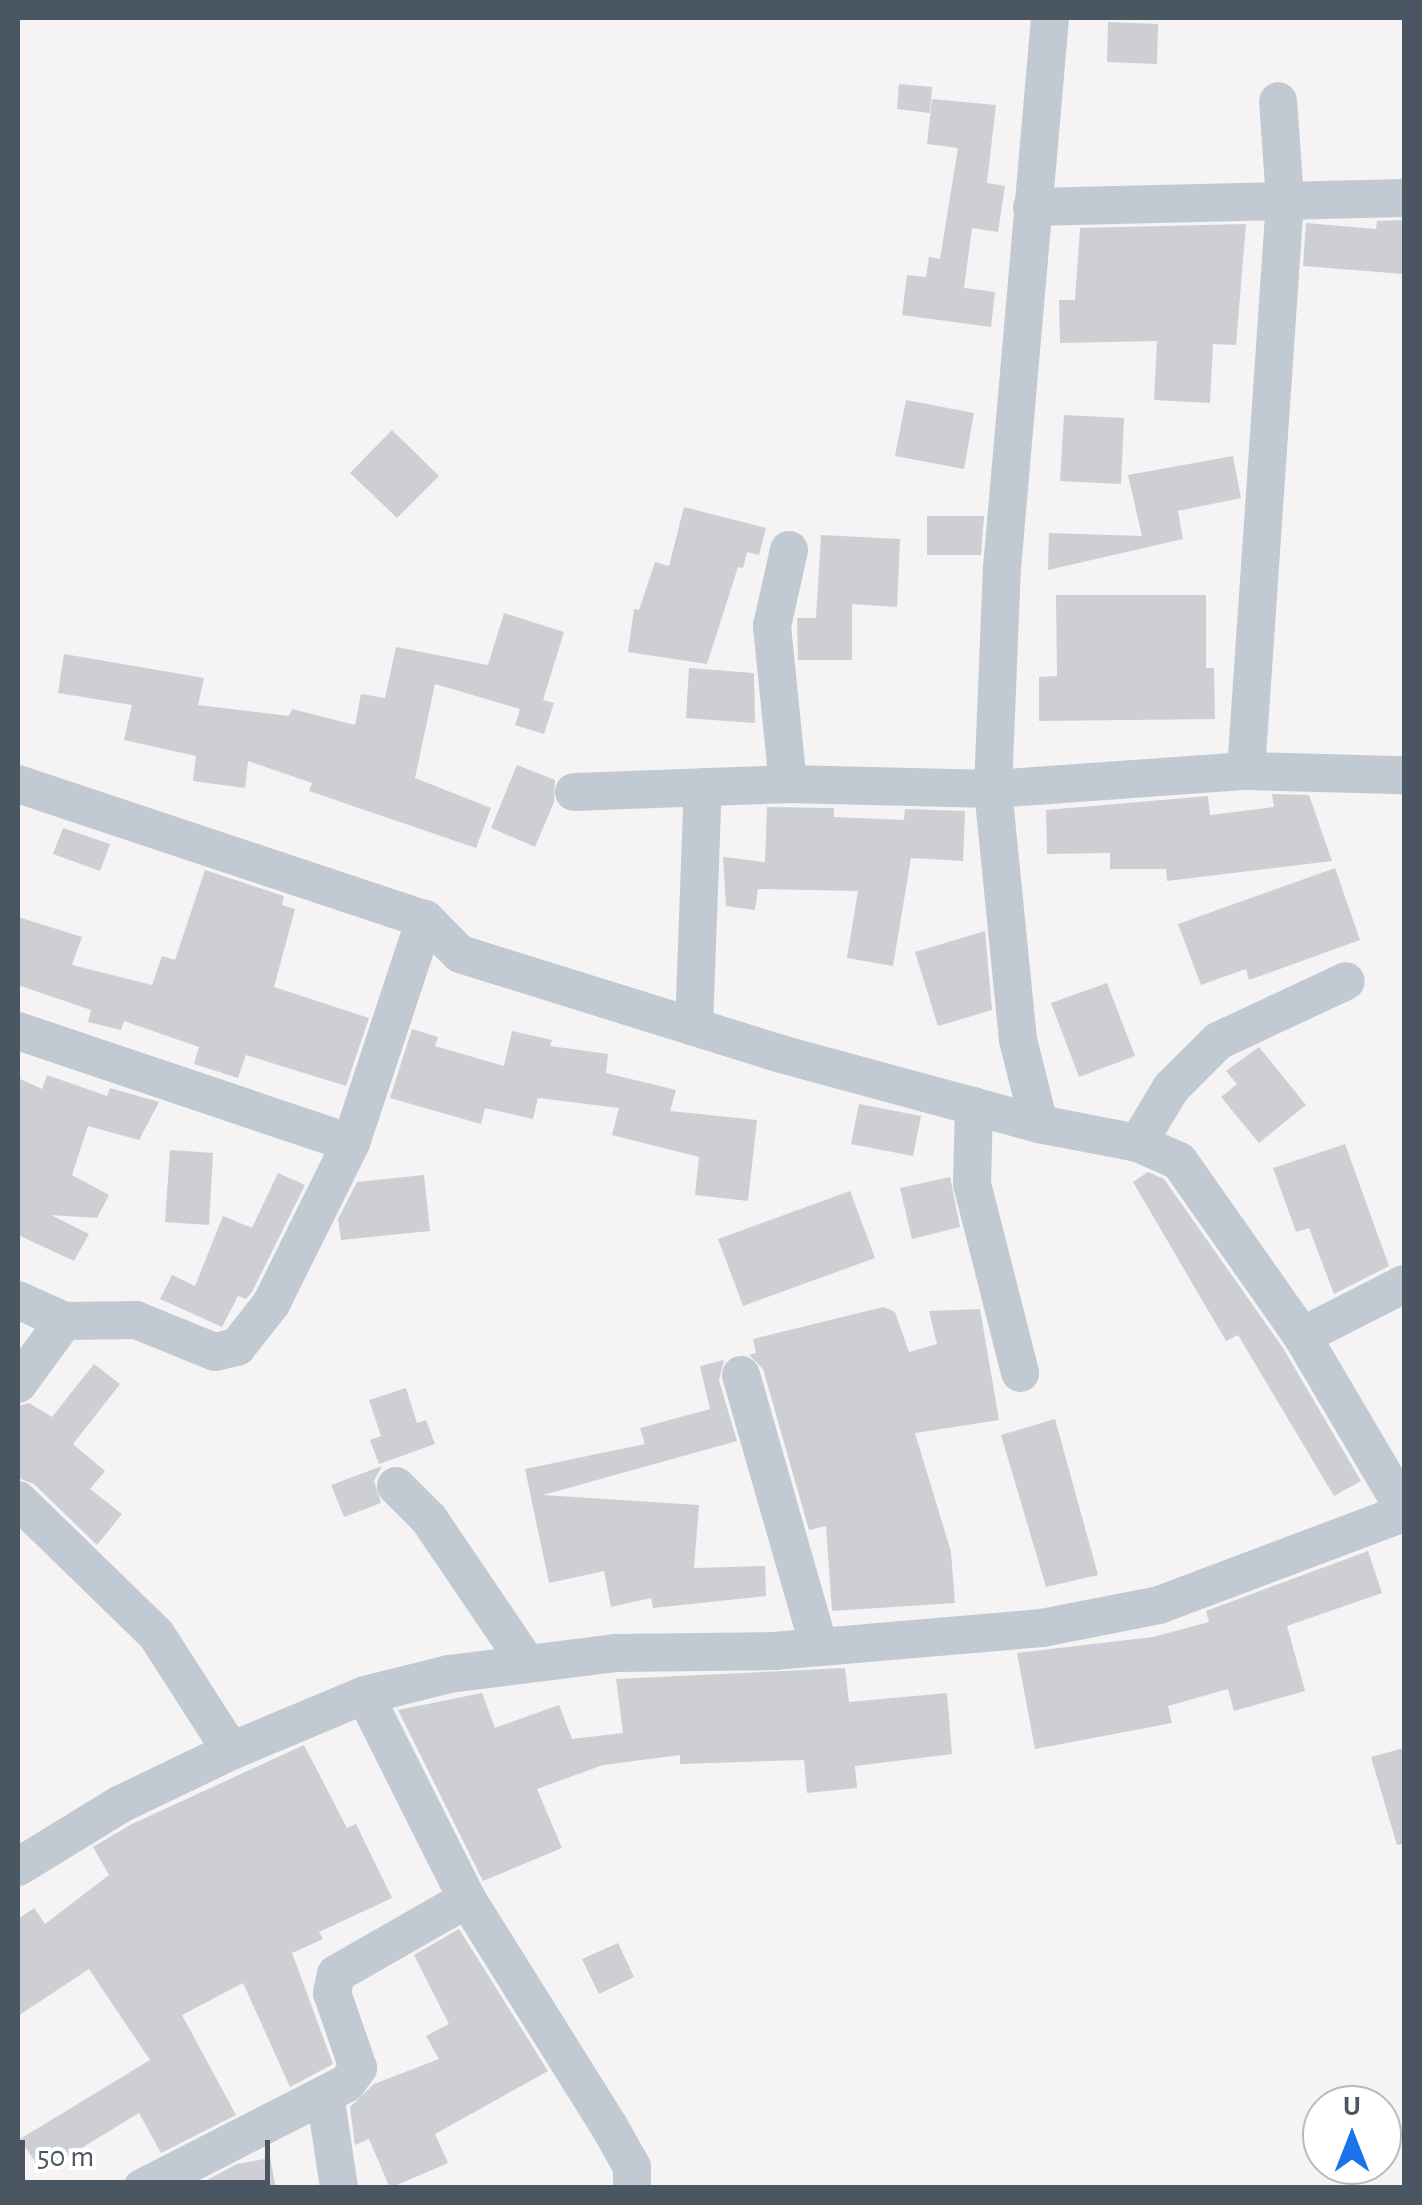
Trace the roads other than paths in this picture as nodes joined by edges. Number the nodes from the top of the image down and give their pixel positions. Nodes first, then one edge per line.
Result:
1 (1050, 18) edge
2 (1278, 101) dead end
3 (1404, 198) edge
4 (1285, 200) junction
5 (1032, 207) junction
6 (789, 550) dead end
7 (1246, 771) junction
8 (1404, 775) edge
9 (18, 784) edge
10 (788, 784) junction
11 (702, 786) junction
12 (993, 789) junction
13 (574, 792) dead end
14 (425, 919) junction
15 (1346, 981) dead end
16 (694, 1027) junction
17 (18, 1031) edge
18 (974, 1106) junction
19 (1039, 1124) junction
20 (351, 1142) junction
21 (1138, 1143) junction
22 (1404, 1284) edge
23 (18, 1300) edge
24 (64, 1321) junction
25 (1302, 1336) junction
26 (1020, 1372) dead end
27 (740, 1375) dead end
28 (18, 1384) edge
29 (396, 1486) dead end
30 (18, 1500) edge
31 (1404, 1511) edge
32 (820, 1647) junction
33 (525, 1662) junction
34 (365, 1695) junction
35 (230, 1752) junction
36 (18, 1867) edge
37 (466, 1899) junction
38 (324, 2095) junction
39 (142, 2188) edge
40 (339, 2188) edge
41 (632, 2188) edge

1 - 5 street
2 - 4 street
3 - 4 street
4 - 5 street
4 - 7 street
5 - 12 street
6 - 10 street
7 - 8 street
7 - 12 street
9 - 14 street
10 - 11 street
10 - 12 street
11 - 13 street
11 - 16 street
12 - 19 street
14 - 16 street
14 - 20 street
15 - 21 street
16 - 18 street
17 - 20 street
18 - 19 street
18 - 26 street
19 - 21 street
20 - 24 street
21 - 25 street
22 - 25 street
23 - 24 street
24 - 28 street
25 - 31 street
27 - 32 street
29 - 33 street
30 - 35 street
31 - 32 street
32 - 33 street
33 - 34 street
34 - 35 street
34 - 37 street
35 - 36 street
37 - 38 street
37 - 41 street
38 - 39 street
38 - 40 street

